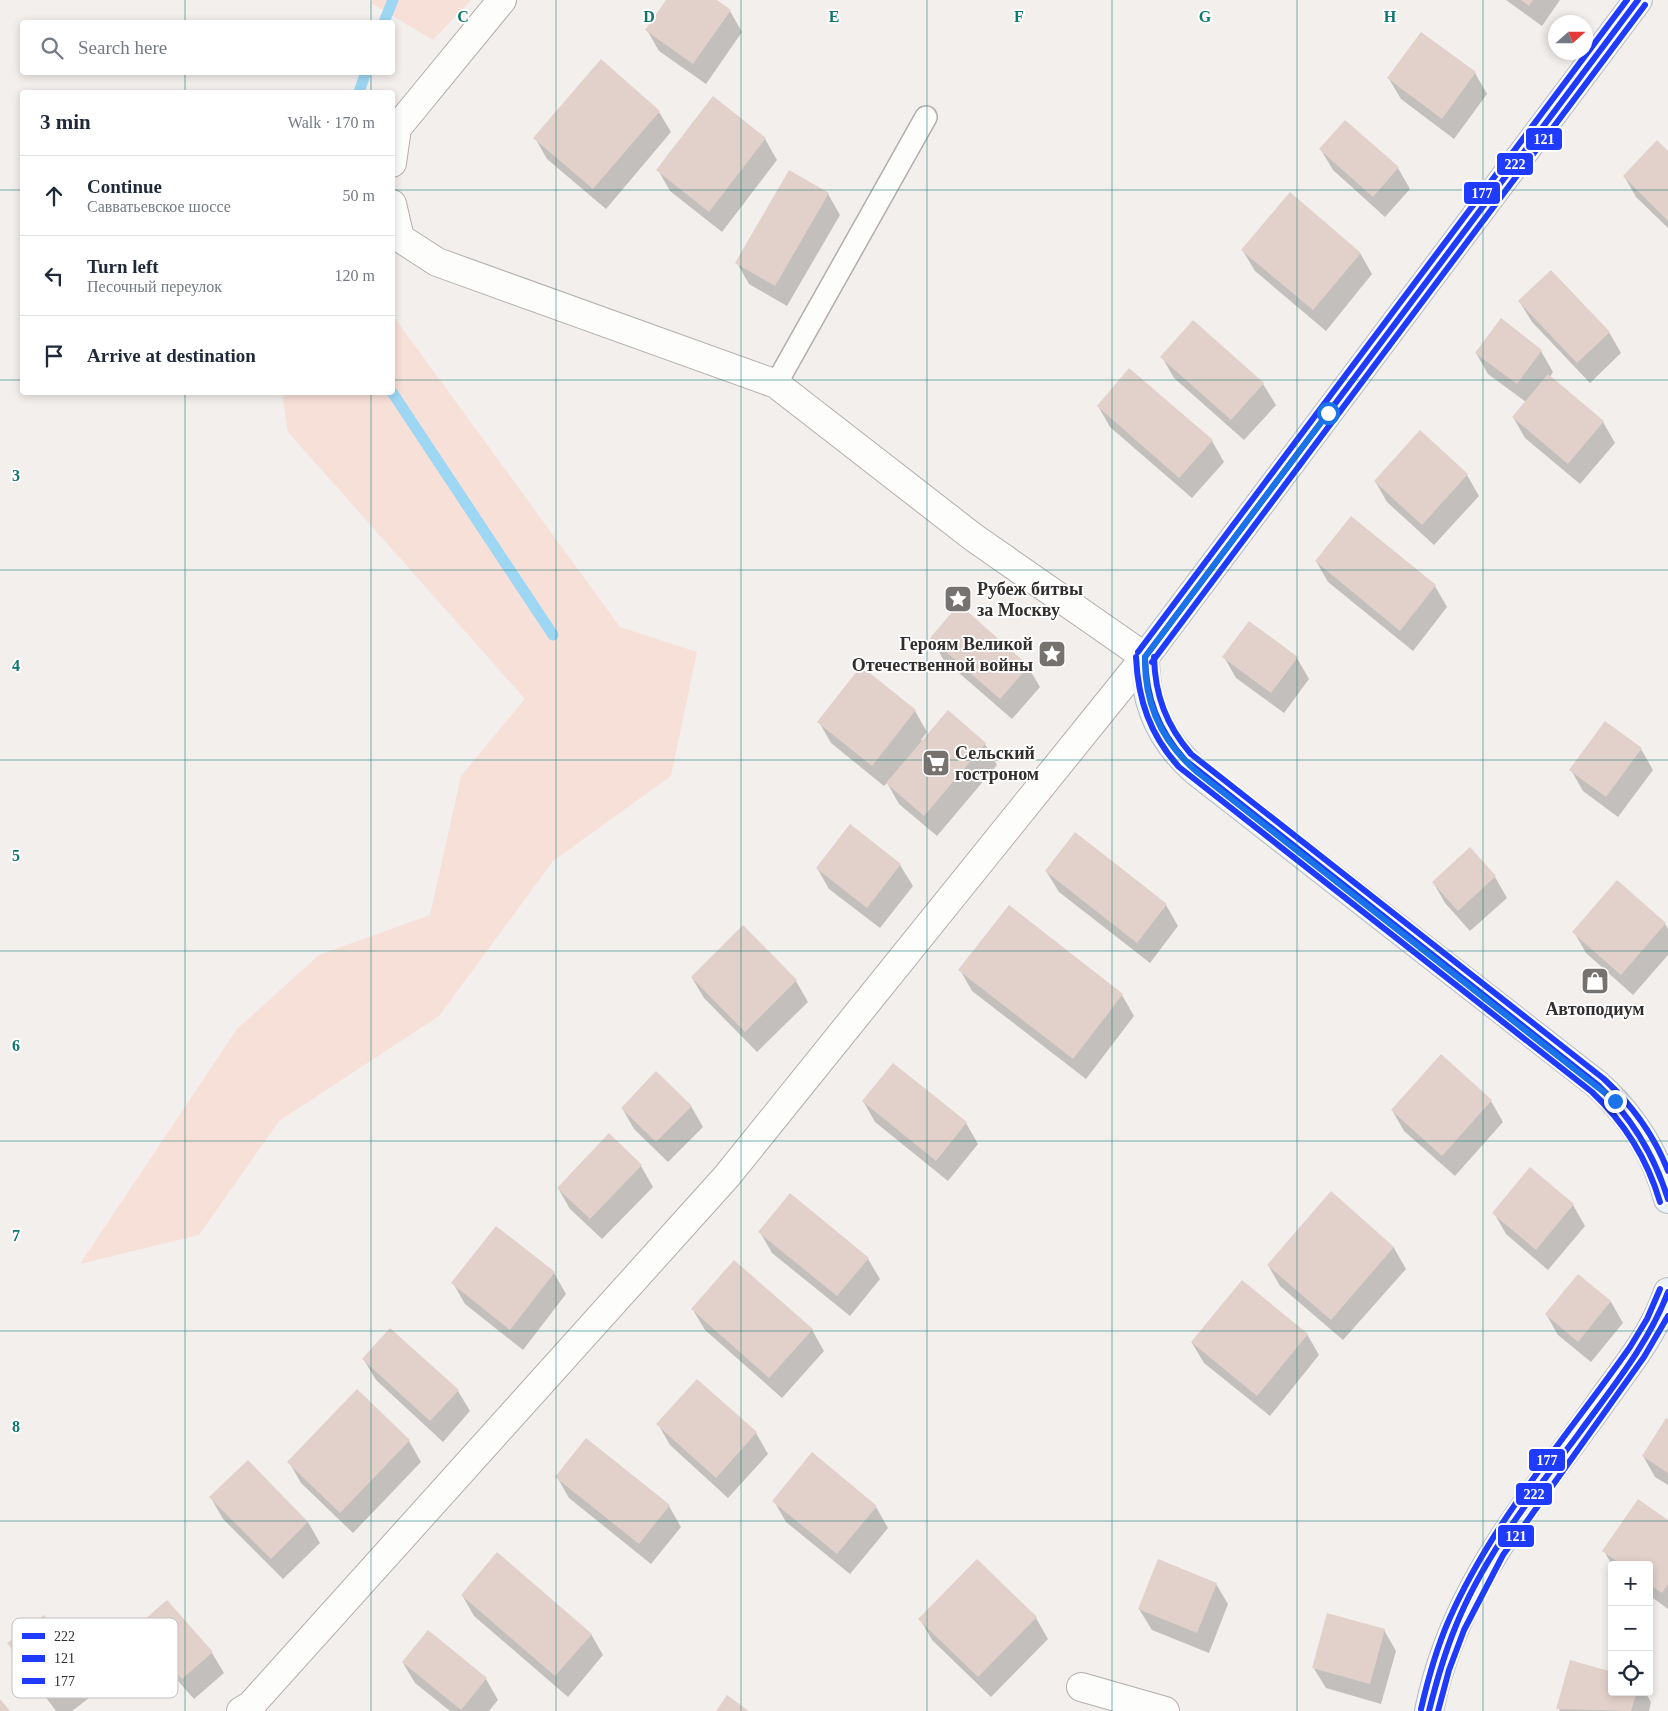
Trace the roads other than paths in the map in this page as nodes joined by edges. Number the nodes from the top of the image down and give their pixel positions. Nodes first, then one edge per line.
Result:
1 (502, 0) edge
2 (1638, 0) edge
3 (926, 117) dead end
4 (395, 142) edge
5 (395, 217) edge
6 (776, 384) junction
7 (1145, 657) junction
8 (1668, 1199) edge
9 (1668, 1292) edge
10 (1081, 1687) dead end
11 (241, 1711) edge
12 (1165, 1711) edge
13 (1429, 1711) edge

1 - 4 street
2 - 7 main road
3 - 6 lane
5 - 6 street
6 - 7 street
7 - 8 main road
7 - 11 street
9 - 13 main road
10 - 12 street

